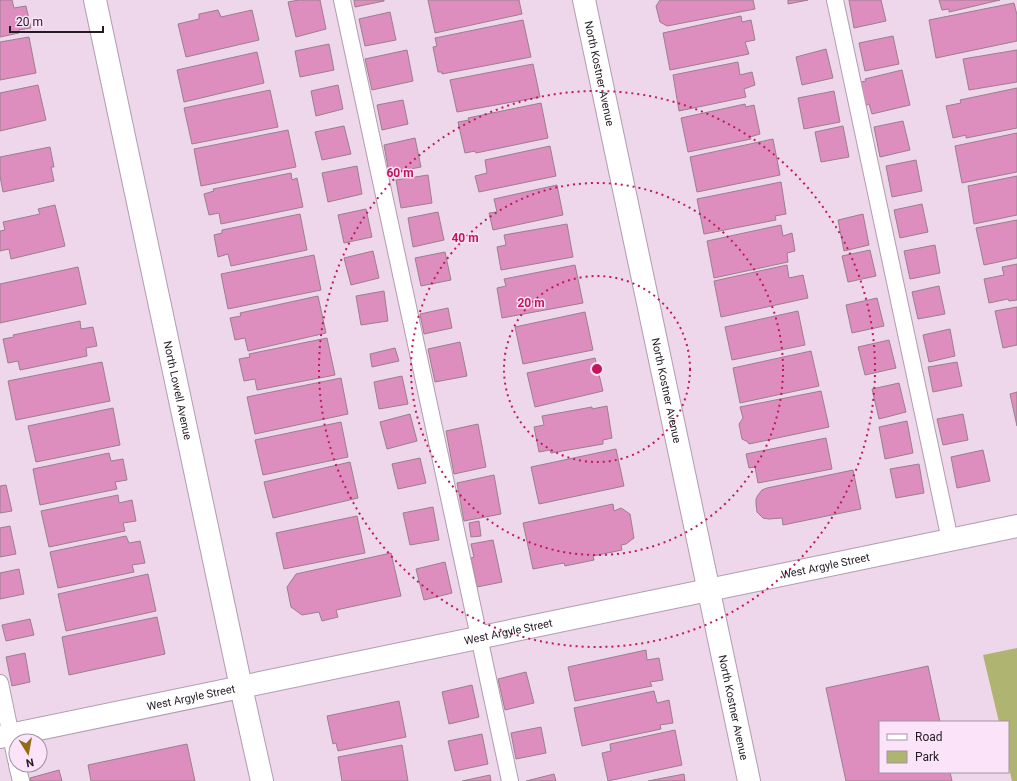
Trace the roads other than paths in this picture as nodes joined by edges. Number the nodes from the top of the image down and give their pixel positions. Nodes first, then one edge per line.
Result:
1 (95, 0) edge
2 (342, 0) edge
3 (584, 0) edge
4 (835, 0) edge
5 (1017, 526) edge
6 (950, 540) junction
7 (708, 590) junction
8 (480, 638) junction
9 (0, 683) edge
10 (241, 687) junction
11 (5, 736) edge
12 (262, 781) edge
13 (510, 781) edge
14 (749, 781) edge

1 - 10 street, North Lowell Avenue
2 - 8 lane
3 - 7 street, North Kostner Avenue
4 - 6 lane
5 - 6 street, West Argyle Street
6 - 7 street, West Argyle Street
7 - 8 street, West Argyle Street
7 - 14 street, North Kostner Avenue
8 - 10 street, West Argyle Street
8 - 13 lane
9 - 11 lane
10 - 11 street, West Argyle Street
10 - 12 street, North Lowell Avenue

